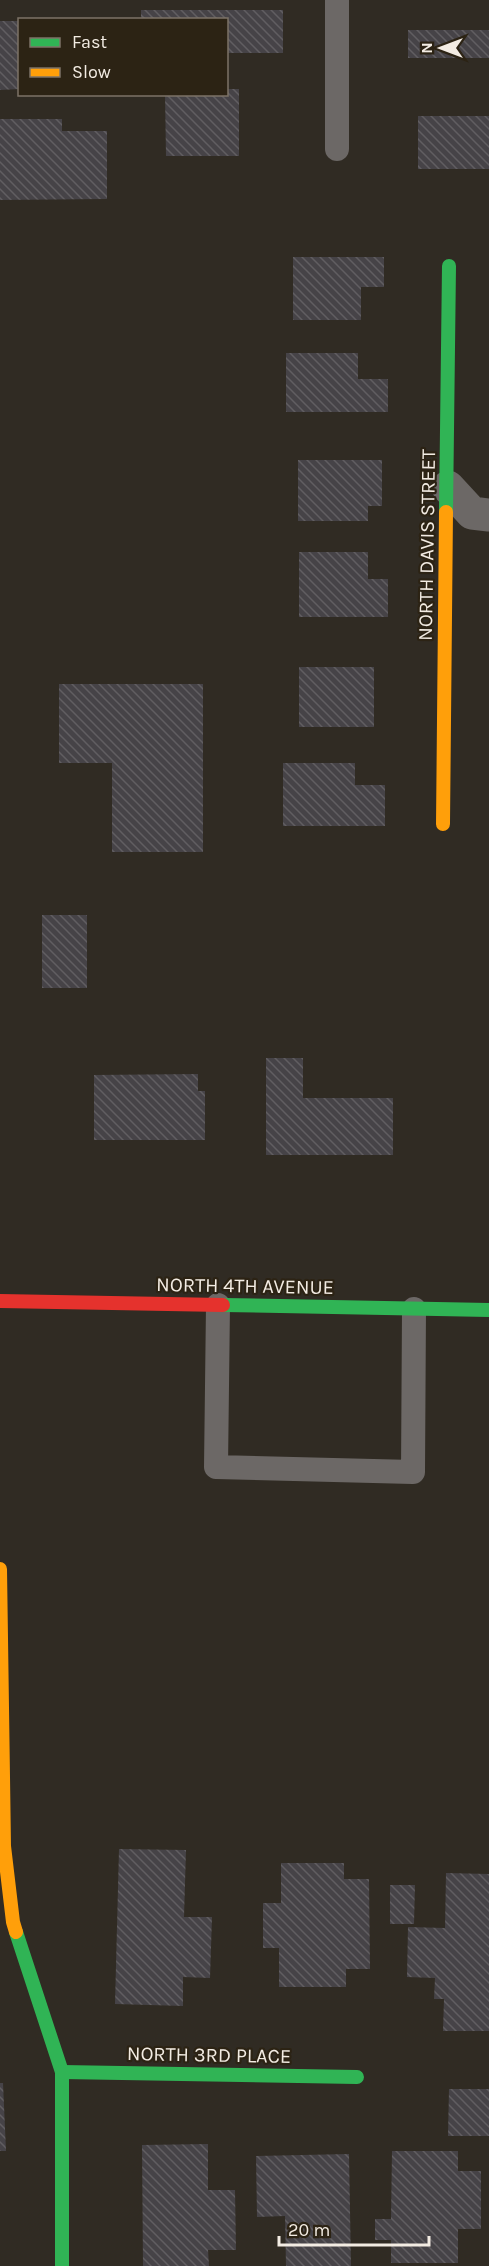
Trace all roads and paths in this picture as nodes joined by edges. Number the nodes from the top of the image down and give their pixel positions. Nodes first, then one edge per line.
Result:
1 (337, 0) edge
2 (337, 149) dead end
3 (449, 266) dead end
4 (448, 487) junction
5 (489, 515) edge
6 (443, 824) dead end
7 (0, 1301) edge
8 (218, 1305) junction
9 (414, 1309) junction
10 (489, 1310) edge
11 (0, 1569) edge
12 (62, 2072) junction
13 (357, 2076) dead end
14 (62, 2266) edge

1 - 2 lane
3 - 4 street, NORTH DAVIS STREET
4 - 5 street
4 - 6 street, NORTH DAVIS STREET
7 - 8 street, NORTH 4TH AVENUE
8 - 9 street, NORTH 4TH AVENUE
8 - 9 lane
9 - 10 street, NORTH 4TH AVENUE
11 - 12 street
12 - 13 street, NORTH 3RD PLACE
12 - 14 street

